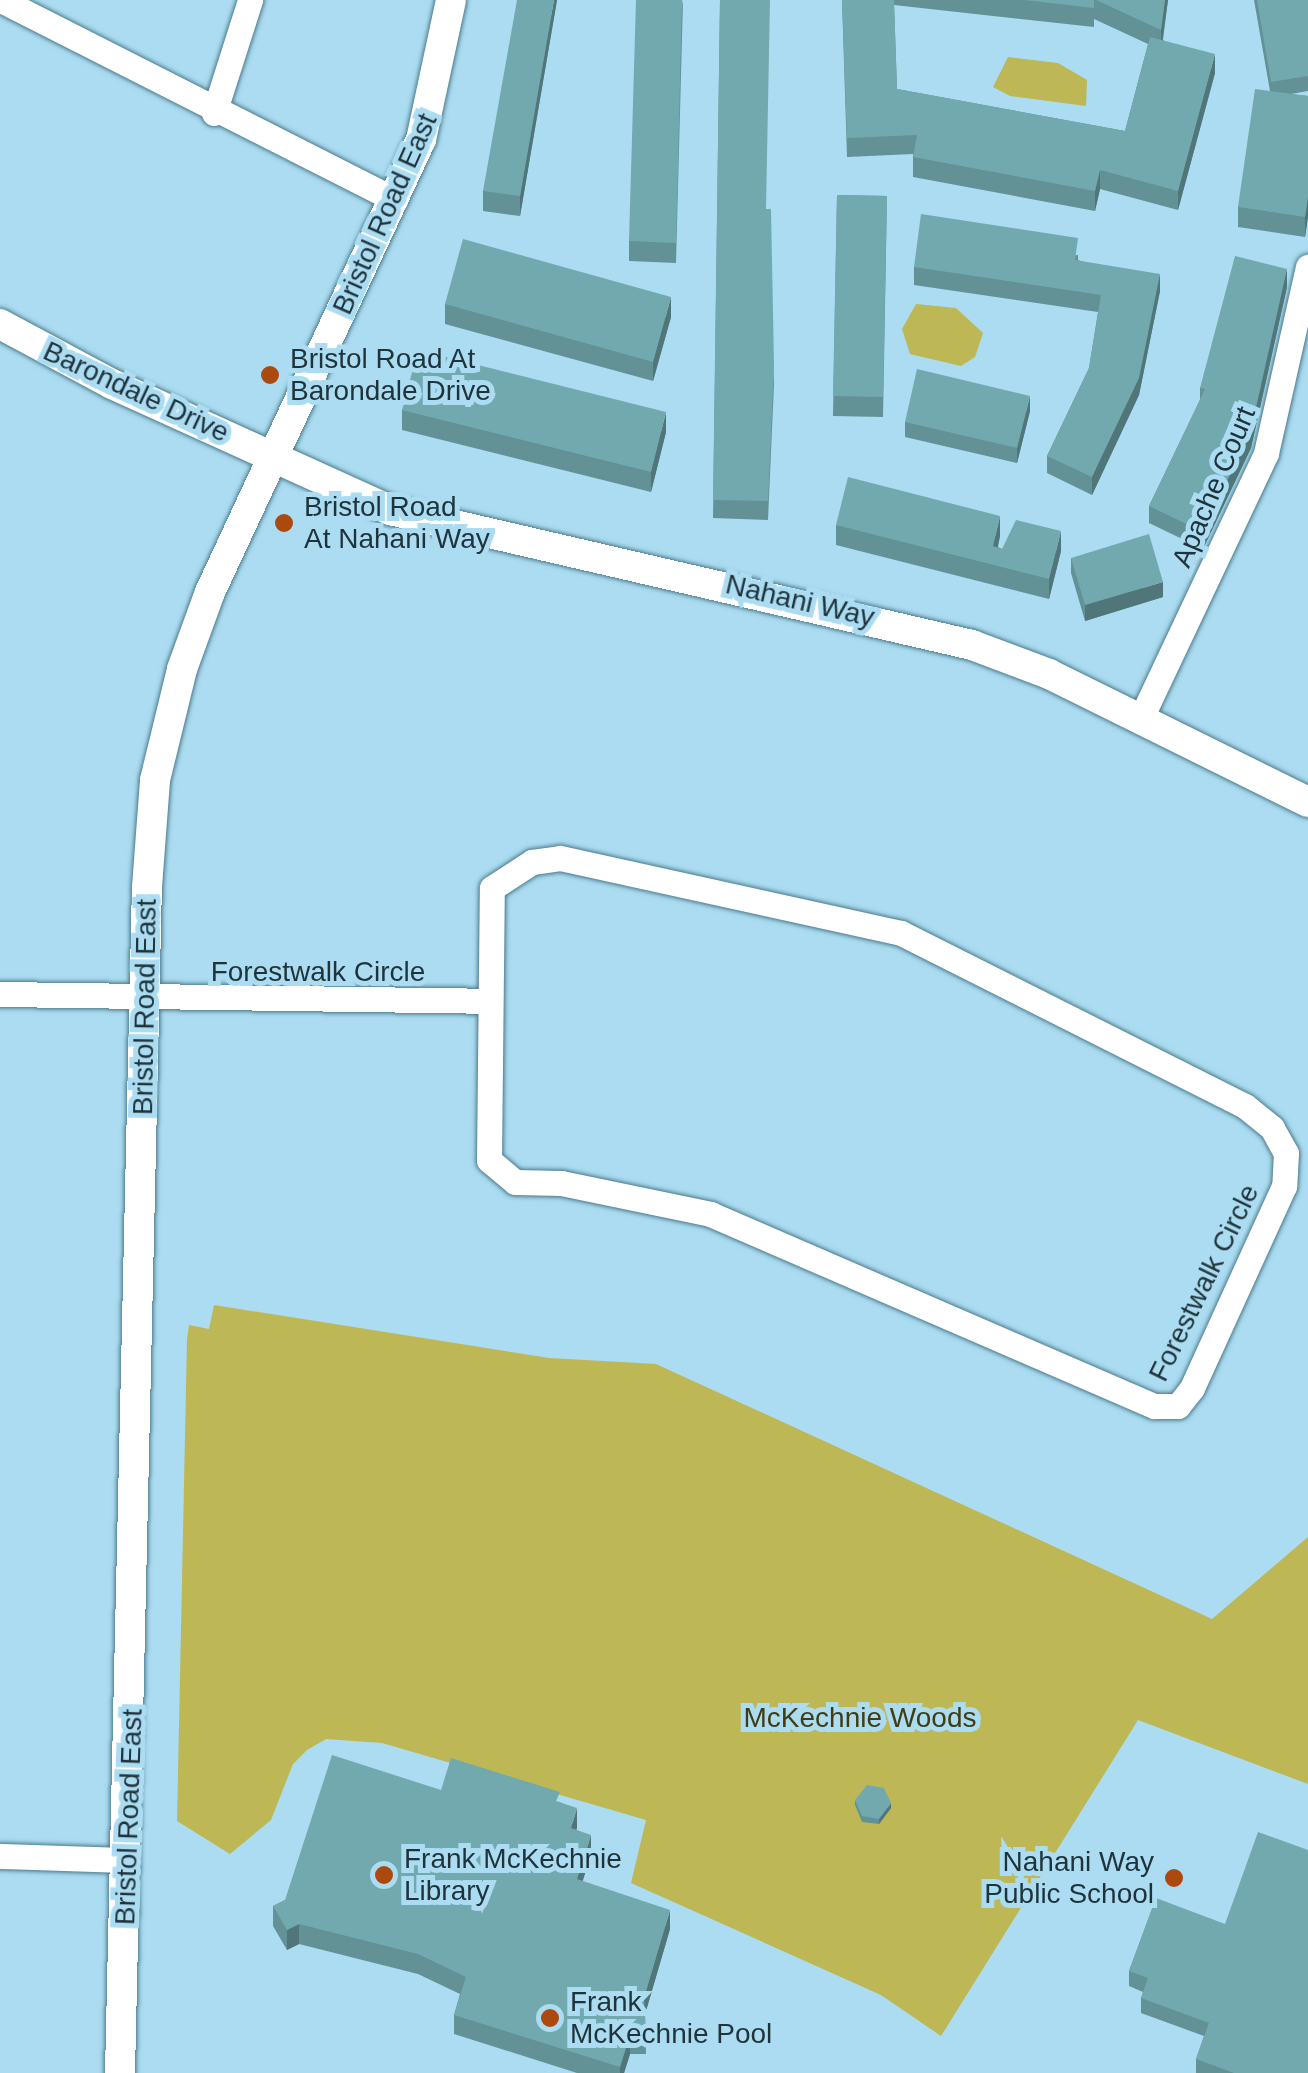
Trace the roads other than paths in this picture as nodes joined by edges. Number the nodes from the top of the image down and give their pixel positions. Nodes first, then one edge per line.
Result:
1 (1, 0) edge
2 (250, 0) edge
3 (451, 0) edge
4 (214, 113) junction
5 (395, 200) junction
6 (1308, 267) edge
7 (0, 324) edge
8 (274, 457) junction
9 (1140, 720) junction
10 (1308, 802) edge
11 (0, 994) edge
12 (145, 1000) junction
13 (490, 1000) junction
14 (0, 1856) edge
15 (126, 1860) junction
16 (120, 2073) edge

1 - 4 street
2 - 4 street
3 - 5 street, Bristol Road East
4 - 5 street
5 - 8 street, Bristol Road East
6 - 9 street, Apache Court
7 - 8 street, Barondale Drive
8 - 9 street, Nahani Way
8 - 12 street, Bristol Road East
9 - 10 street, Nahani Way
11 - 12 street, Forestwalk Circle
12 - 13 street, Forestwalk Circle
12 - 15 street, Bristol Road East
13 - 13 street, Forestwalk Circle
14 - 15 street
15 - 16 street, Bristol Road East

